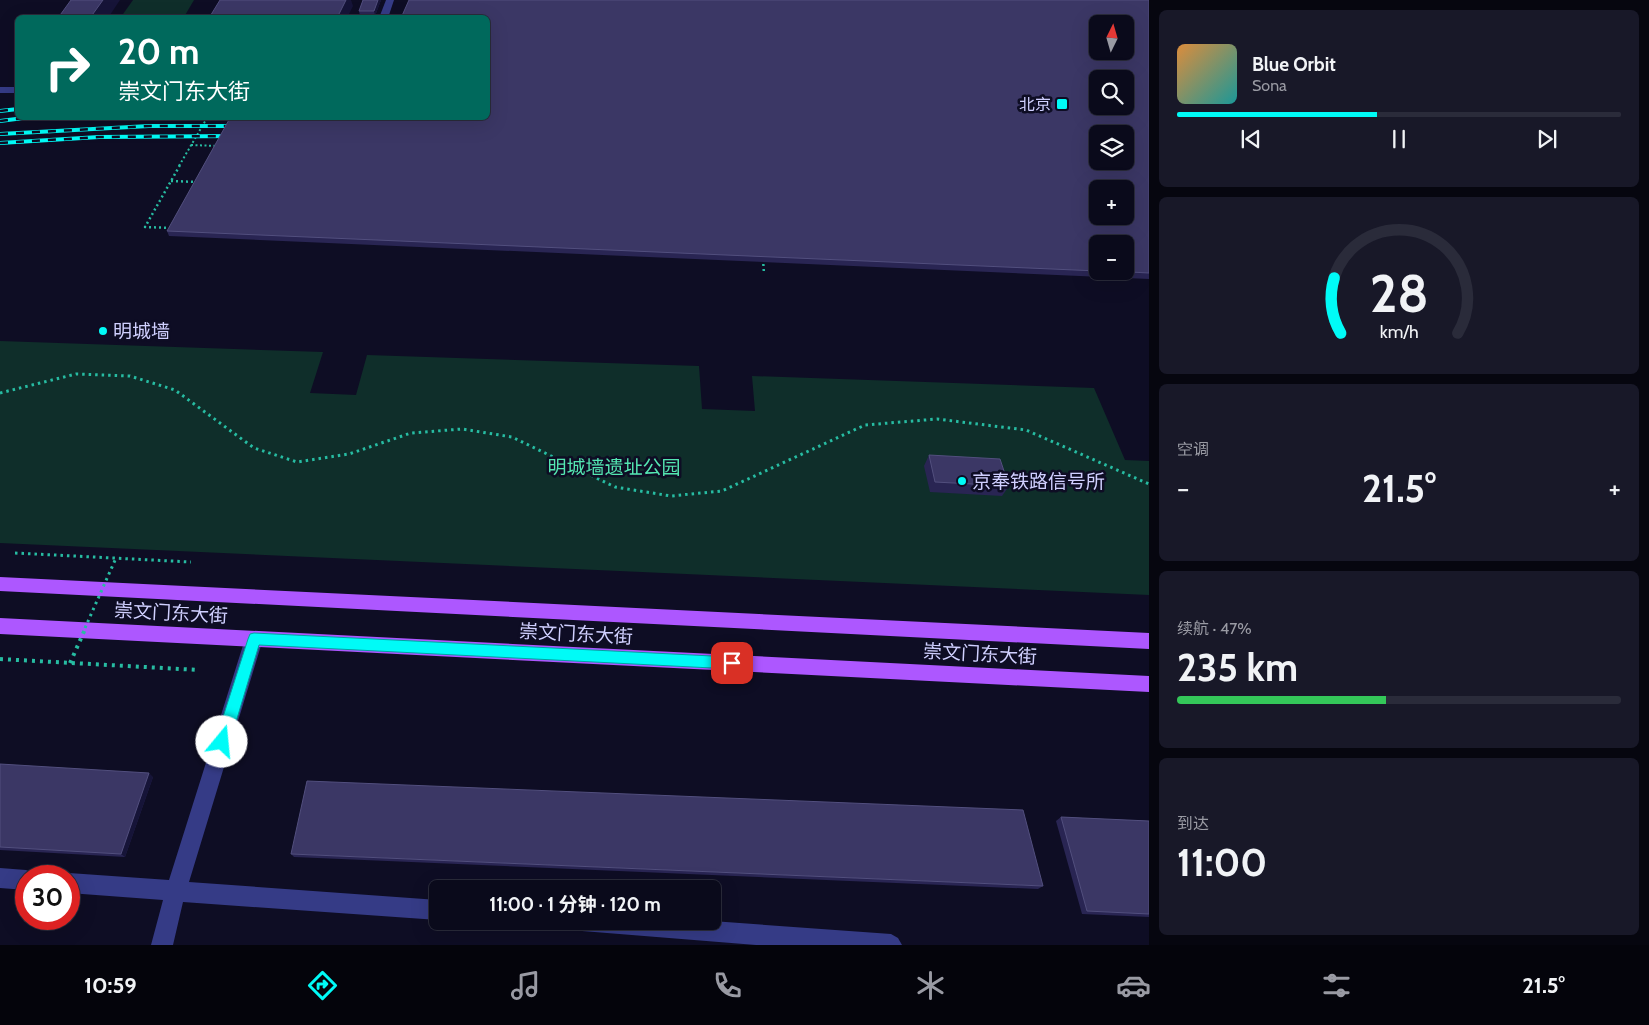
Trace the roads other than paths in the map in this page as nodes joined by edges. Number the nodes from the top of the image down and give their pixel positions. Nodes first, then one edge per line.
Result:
1 (390, 0) edge
2 (383, 15) edge
3 (0, 90) edge
4 (15, 90) edge
5 (0, 584) edge
6 (0, 626) edge
7 (254, 639) junction
8 (1149, 642) edge
9 (1149, 684) edge
10 (0, 878) edge
11 (15, 879) edge
12 (80, 884) edge
13 (176, 890) junction
14 (429, 909) edge
15 (698, 930) edge
16 (162, 945) edge
17 (891, 945) edge

1 - 2 street
3 - 4 street
5 - 8 main road, 崇文门东大街
6 - 7 main road, 崇文门东大街
7 - 9 main road, 崇文门东大街
7 - 13 street
10 - 11 street
12 - 13 street
13 - 14 street
13 - 16 street
15 - 17 street

